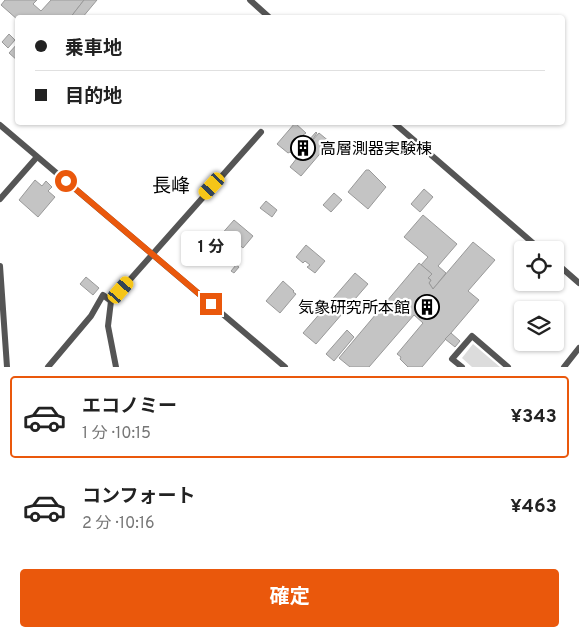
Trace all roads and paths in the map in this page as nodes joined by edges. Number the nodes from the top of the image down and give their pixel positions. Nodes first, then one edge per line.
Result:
1 (250, 0) edge
2 (267, 15) edge
3 (0, 125) edge
4 (396, 125) edge
5 (261, 132) dead end
6 (37, 157) junction
7 (0, 198) edge
8 (531, 241) edge
9 (152, 254) junction
10 (0, 266) edge
11 (564, 270) edge
12 (579, 283) edge
13 (110, 301) junction
14 (579, 348) edge
15 (7, 367) edge
16 (48, 367) edge
17 (116, 367) edge
18 (285, 367) edge
19 (462, 367) edge
20 (508, 367) edge
21 (564, 367) edge

1 - 2 lane
3 - 6 lane
4 - 8 lane
5 - 9 lane
6 - 7 lane
6 - 9 lane
9 - 13 lane
9 - 18 lane
10 - 15 lane
11 - 12 lane
13 - 16 lane
13 - 17 lane
14 - 21 lane
19 - 20 lane

